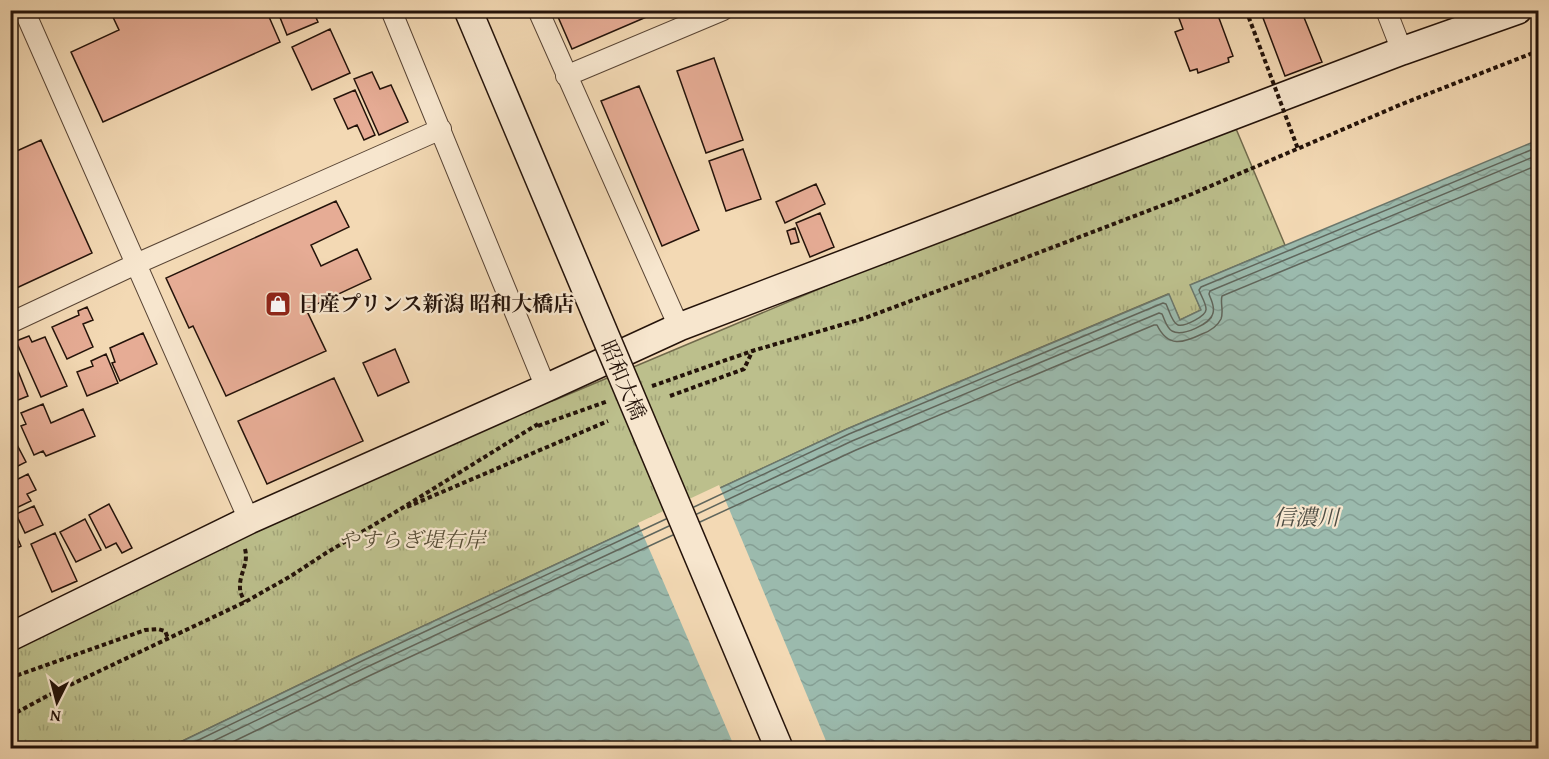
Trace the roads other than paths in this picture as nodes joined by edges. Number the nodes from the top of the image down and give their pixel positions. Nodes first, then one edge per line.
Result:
1 (24, 10) edge
2 (391, 10) edge
3 (468, 10) edge
4 (538, 10) edge
5 (723, 10) edge
6 (1386, 10) edge
7 (1518, 10) edge
8 (1402, 51) junction
9 (566, 76) junction
10 (441, 129) junction
11 (136, 264) junction
12 (10, 323) edge
13 (679, 327) junction
14 (546, 388) junction
15 (245, 531) junction
16 (10, 637) edge
17 (779, 748) edge

1 - 11 street
2 - 10 street
3 - 17 street, 昭和大橋, bridge
4 - 9 street
5 - 9 street
6 - 8 street
7 - 8 street
8 - 13 street
9 - 13 street
10 - 11 street
10 - 14 street
11 - 12 street
11 - 15 street
13 - 14 street
14 - 15 street
15 - 16 street

